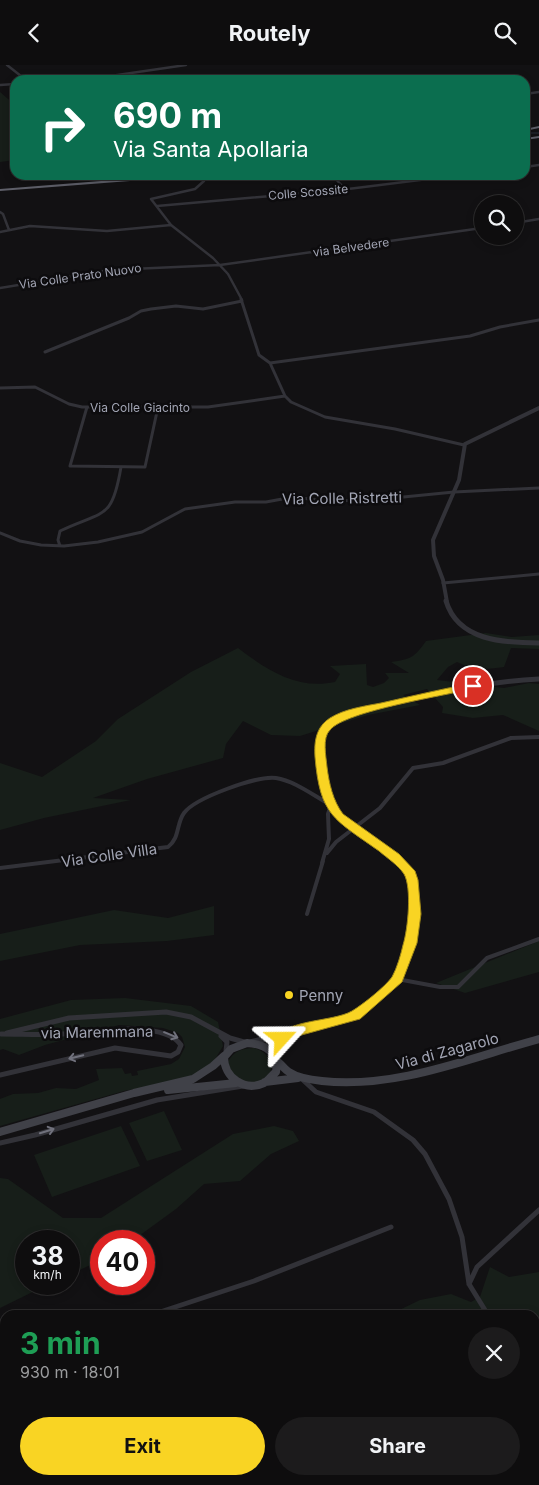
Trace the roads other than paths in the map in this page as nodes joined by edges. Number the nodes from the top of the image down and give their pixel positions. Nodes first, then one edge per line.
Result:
1 (7, 65) edge
2 (186, 65) edge
3 (20, 75) edge
4 (117, 75) edge
5 (94, 180) edge
6 (125, 180) edge
7 (203, 180) edge
8 (337, 180) edge
9 (419, 180) edge
10 (0, 189) edge
11 (345, 189) junction
12 (157, 206) junction
13 (0, 212) edge
14 (539, 219) edge
15 (524, 222) edge
16 (171, 225) junction
17 (474, 229) edge
18 (9, 230) junction
19 (0, 232) edge
20 (220, 265) junction
21 (0, 287) edge
22 (242, 301) junction
23 (539, 321) edge
24 (45, 352) dead end
25 (270, 363) junction
26 (0, 388) edge
27 (285, 396) junction
28 (87, 407) junction
29 (158, 407) junction
30 (539, 409) edge
31 (464, 445) junction
32 (121, 467) junction
33 (539, 488) edge
34 (454, 491) junction
35 (0, 533) edge
36 (60, 546) junction
37 (539, 574) edge
38 (443, 583) junction
39 (539, 643) edge
40 (539, 679) edge
41 (539, 737) edge
42 (330, 805) junction
43 (355, 828) junction
44 (322, 863) junction
45 (0, 868) edge
46 (307, 914) dead end
47 (539, 939) edge
48 (398, 979) junction
49 (213, 1030) junction
50 (293, 1032) junction
51 (0, 1034) edge
52 (539, 1039) edge
53 (247, 1043) junction
54 (224, 1057) junction
55 (278, 1062) junction
56 (0, 1075) edge
57 (301, 1078) junction
58 (263, 1082) junction
59 (238, 1083) junction
60 (252, 1085) junction
61 (133, 1093) junction
62 (0, 1132) edge
63 (0, 1143) edge
64 (539, 1210) edge
65 (391, 1227) dead end
66 (469, 1284) junction
67 (166, 1310) edge
68 (485, 1310) edge

1 - 3 street
2 - 4 street
5 - 10 highway
6 - 10 highway
7 - 12 street
8 - 11 street
9 - 11 street, Colle Scossite
11 - 12 street, Colle Scossite
12 - 16 street
13 - 18 street
14 - 15 street
16 - 18 street
16 - 20 street
17 - 20 street, via Belvedere
18 - 19 street
20 - 21 street, Via Colle Prato Nuovo
20 - 22 street
22 - 24 street
22 - 25 street
23 - 25 street
25 - 27 street
26 - 28 street, Via Colle Giacinto
27 - 29 street, Via Colle Giacinto
27 - 31 street
28 - 29 street, Via Colle Giacinto
28 - 32 street
29 - 32 street
30 - 31 street
31 - 34 street
32 - 36 street
33 - 34 street
34 - 36 street, Via Colle Ristretti
34 - 38 street
35 - 36 street, Via Colle Ristretti
37 - 38 street
38 - 39 street
40 - 42 street
41 - 43 street
42 - 43 street
42 - 44 street
42 - 45 street, Via Colle Villa
43 - 44 street
43 - 48 street
44 - 46 street
47 - 48 street
48 - 50 street
49 - 51 street
49 - 53 street
49 - 54 street
50 - 53 street
50 - 55 street
51 -> 56 street, via Maremmana
52 - 57 main road, Via di Zagarolo
53 - 54 main road
53 - 55 main road
54 - 59 main road
54 - 61 main road
55 - 57 main road, Via di Zagarolo
55 - 58 main road
57 - 58 main road, Via di Zagarolo
57 - 66 street
58 - 60 main road
59 - 60 main road
59 - 61 main road
63 -> 60 street
61 - 62 main road
64 - 66 street
65 - 67 street
66 - 68 street

